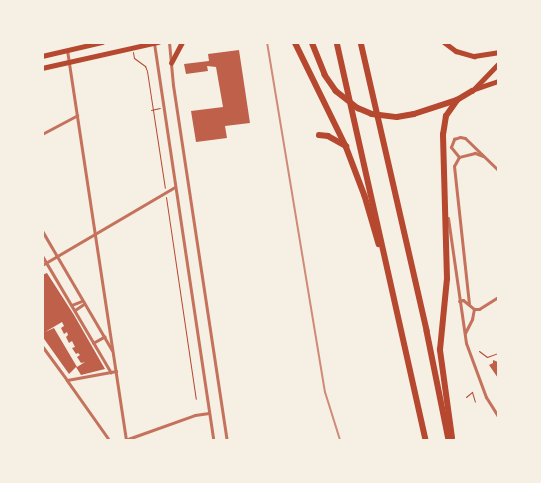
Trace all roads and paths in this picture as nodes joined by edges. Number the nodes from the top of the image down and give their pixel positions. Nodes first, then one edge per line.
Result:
1 (102, 42) edge
2 (168, 42) edge
3 (182, 42) edge
4 (295, 42) edge
5 (312, 42) edge
6 (337, 42) edge
7 (361, 42) edge
8 (444, 42) edge
9 (156, 43) edge
10 (67, 50) junction
11 (498, 52) edge
12 (134, 55) dead end
13 (42, 56) edge
14 (70, 62) junction
15 (171, 63) junction
16 (498, 64) edge
17 (42, 68) edge
18 (498, 81) edge
19 (472, 90) junction
20 (457, 100) junction
21 (161, 108) dead end
22 (152, 109) junction
23 (77, 114) junction
24 (42, 134) edge
25 (319, 135) dead end
26 (346, 146) junction
27 (483, 156) junction
28 (459, 157) junction
29 (498, 170) edge
30 (445, 184) junction
31 (175, 187) junction
32 (165, 190) dead end
33 (166, 195) dead end
34 (42, 230) edge
35 (95, 234) junction
36 (42, 254) edge
37 (58, 256) junction
38 (47, 262) junction
39 (42, 265) edge
40 (393, 297) junction
41 (498, 297) edge
42 (82, 300) junction
43 (459, 301) junction
44 (84, 304) junction
45 (469, 304) junction
46 (72, 305) junction
47 (474, 309) junction
48 (75, 310) junction
49 (465, 334) junction
50 (104, 337) junction
51 (93, 343) junction
52 (42, 346) edge
53 (113, 351) junction
54 (479, 351) dead end
55 (498, 353) edge
56 (116, 371) junction
57 (110, 372) junction
58 (67, 380) junction
59 (466, 397) dead end
60 (196, 399) dead end
61 (475, 402) dead end
62 (209, 413) junction
63 (498, 416) edge
64 (108, 438) dead end
65 (126, 440) edge
66 (213, 440) edge
67 (227, 440) edge
68 (426, 440) edge
69 (451, 440) edge

1 - 10 main road
2 - 15 street
3 - 15 main road
4 - 26 highway
5 - 20 highway
6 - 40 highway
7 - 69 highway
8 - 11 main road
9 - 14 main road
9 - 31 street
10 - 13 main road
10 - 14 street
12 - 22 path
14 - 17 main road
14 - 23 street
15 - 67 street
16 - 19 main road
18 - 19 main road
19 - 20 highway
20 - 30 highway
21 - 22 path
22 - 32 path
23 - 24 street
23 - 35 street
25 - 26 highway
26 - 40 highway
27 - 28 street
27 - 28 street
27 - 29 street
28 - 45 street
30 - 43 street
30 - 69 highway
31 - 35 street
31 - 62 street
33 - 60 path
34 - 37 street
35 - 37 street
35 - 53 street
36 - 38 street
37 - 38 street
37 - 42 street
38 - 39 street
38 - 46 street
40 - 68 highway
41 - 47 street
42 - 44 street
42 - 46 street
43 - 45 street
43 - 49 street
44 - 48 street
44 - 50 street
45 - 47 street
46 - 48 street
47 - 49 street
48 - 51 street
49 - 63 street
50 - 51 street
50 - 53 street
51 - 57 street
52 - 58 street
53 - 56 street
54 - 55 path
56 - 57 street
56 - 65 street
57 - 58 street
58 - 64 street
59 - 61 path
62 - 65 street
62 - 66 street

